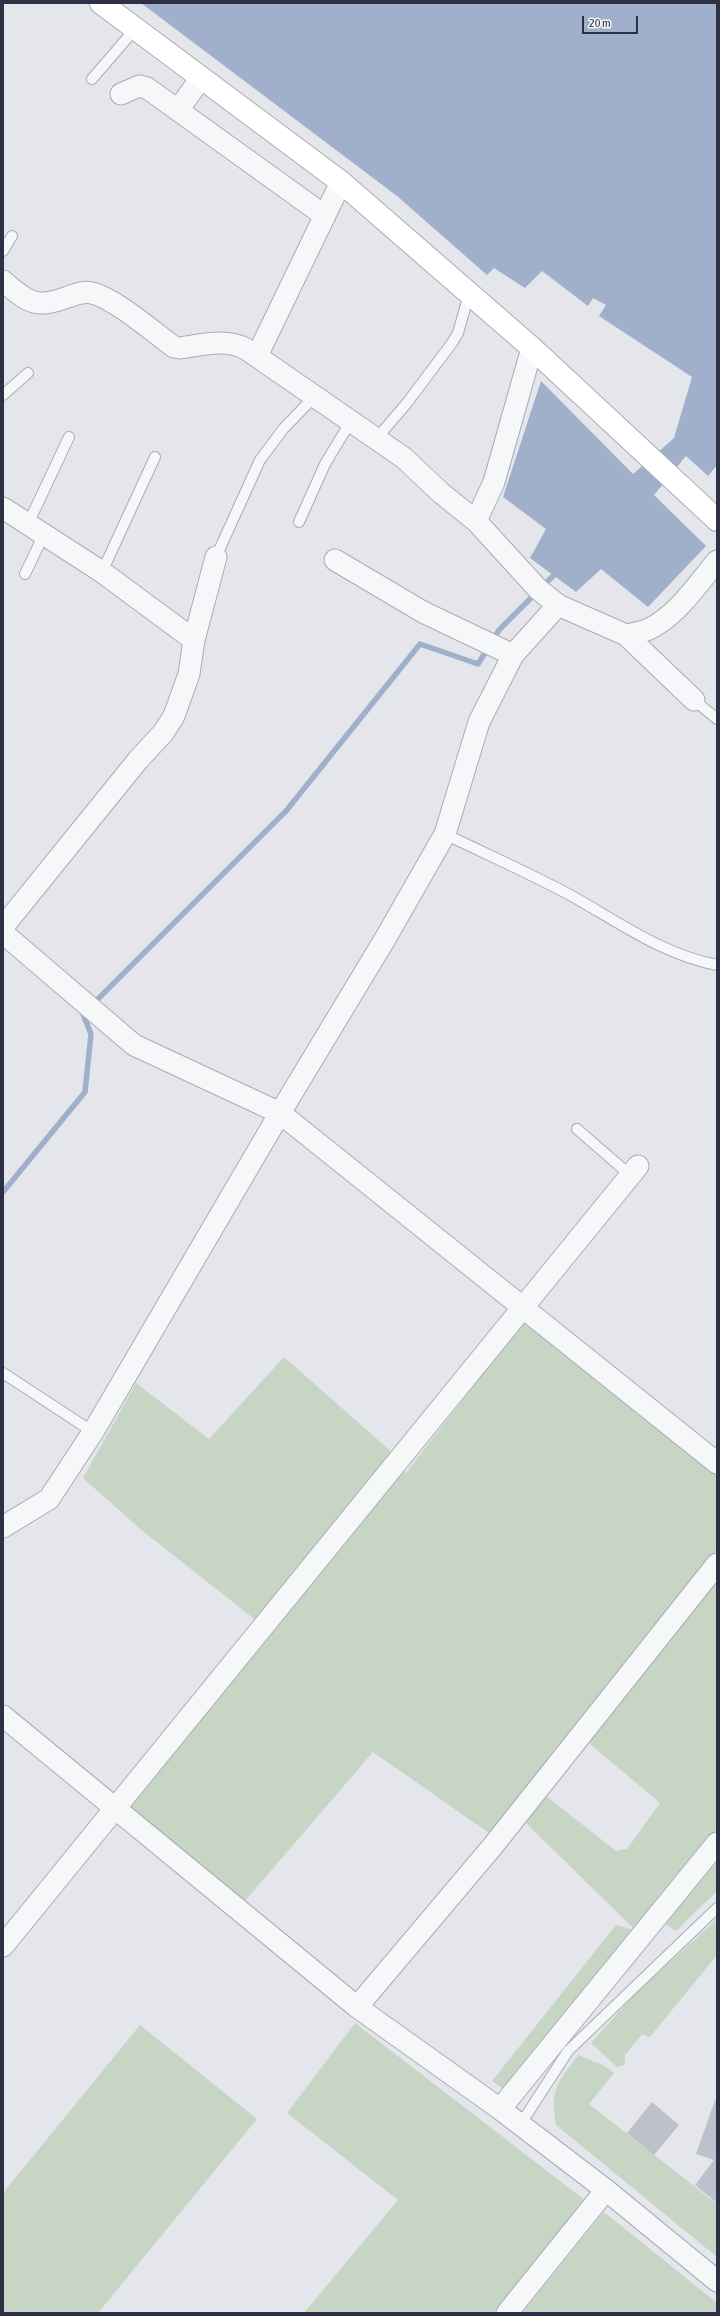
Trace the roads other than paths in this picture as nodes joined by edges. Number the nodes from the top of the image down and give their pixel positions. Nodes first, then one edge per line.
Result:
1 (101, 3) edge
2 (135, 29) junction
3 (201, 78) junction
4 (92, 79) dead end
5 (121, 94) dead end
6 (178, 110) junction
7 (341, 182) junction
8 (325, 216) junction
9 (12, 236) dead end
10 (3, 251) edge
11 (3, 281) edge
12 (469, 294) junction
13 (532, 348) junction
14 (257, 356) junction
15 (28, 374) dead end
16 (3, 395) edge
17 (314, 397) junction
18 (351, 421) junction
19 (69, 437) dead end
20 (377, 438) junction
21 (155, 457) dead end
22 (3, 508) edge
23 (717, 520) edge
24 (476, 521) junction
25 (299, 522) dead end
26 (36, 529) junction
27 (216, 557) joint
28 (335, 560) dead end
29 (717, 561) edge
30 (102, 572) junction
31 (25, 574) dead end
32 (558, 605) junction
33 (626, 635) junction
34 (194, 640) junction
35 (513, 655) junction
36 (694, 700) joint
37 (717, 719) edge
38 (445, 834) junction
39 (3, 927) edge
40 (3, 933) edge
41 (717, 965) edge
42 (280, 1113) junction
43 (577, 1129) dead end
44 (634, 1170) joint
45 (521, 1307) junction
46 (3, 1372) edge
47 (93, 1432) junction
48 (717, 1463) edge
49 (3, 1527) edge
50 (717, 1564) edge
51 (3, 1716) edge
52 (114, 1808) junction
53 (717, 1843) edge
54 (717, 1908) edge
55 (3, 1946) edge
56 (357, 2008) junction
57 (500, 2109) junction
58 (520, 2125) junction
59 (606, 2190) junction
60 (717, 2281) edge
61 (507, 2313) edge

1 - 2 street
2 - 3 street
2 - 4 lane
3 - 6 street
3 - 7 street
5 - 6 street
6 - 8 street
7 - 8 street
7 - 12 street
8 - 14 street
9 - 10 lane
11 - 14 street
12 - 13 street
12 - 20 lane
13 - 23 street
13 - 24 street
14 - 17 street
15 - 16 lane
17 - 18 street
17 - 27 lane
18 - 20 street
18 - 25 lane
19 - 26 lane
20 - 24 street
21 - 30 lane
22 - 26 street
24 - 32 street
26 - 30 street
26 - 31 lane
27 - 34 street
28 - 35 street
29 - 33 street
30 - 34 street
32 - 33 street
32 - 35 street
33 - 36 street
34 - 39 street
35 - 38 street
36 - 37 lane
38 - 41 lane
38 - 42 street
40 - 42 street
42 - 45 street
42 - 47 street
43 - 44 lane
44 - 45 street
45 - 48 street
45 - 52 street
46 - 47 lane
47 - 49 street
50 - 56 street
51 - 52 street
52 - 55 street
52 - 56 street
53 - 57 street
54 - 58 lane
56 - 57 street
57 - 58 street
58 - 59 street
59 - 60 street
59 - 61 street

